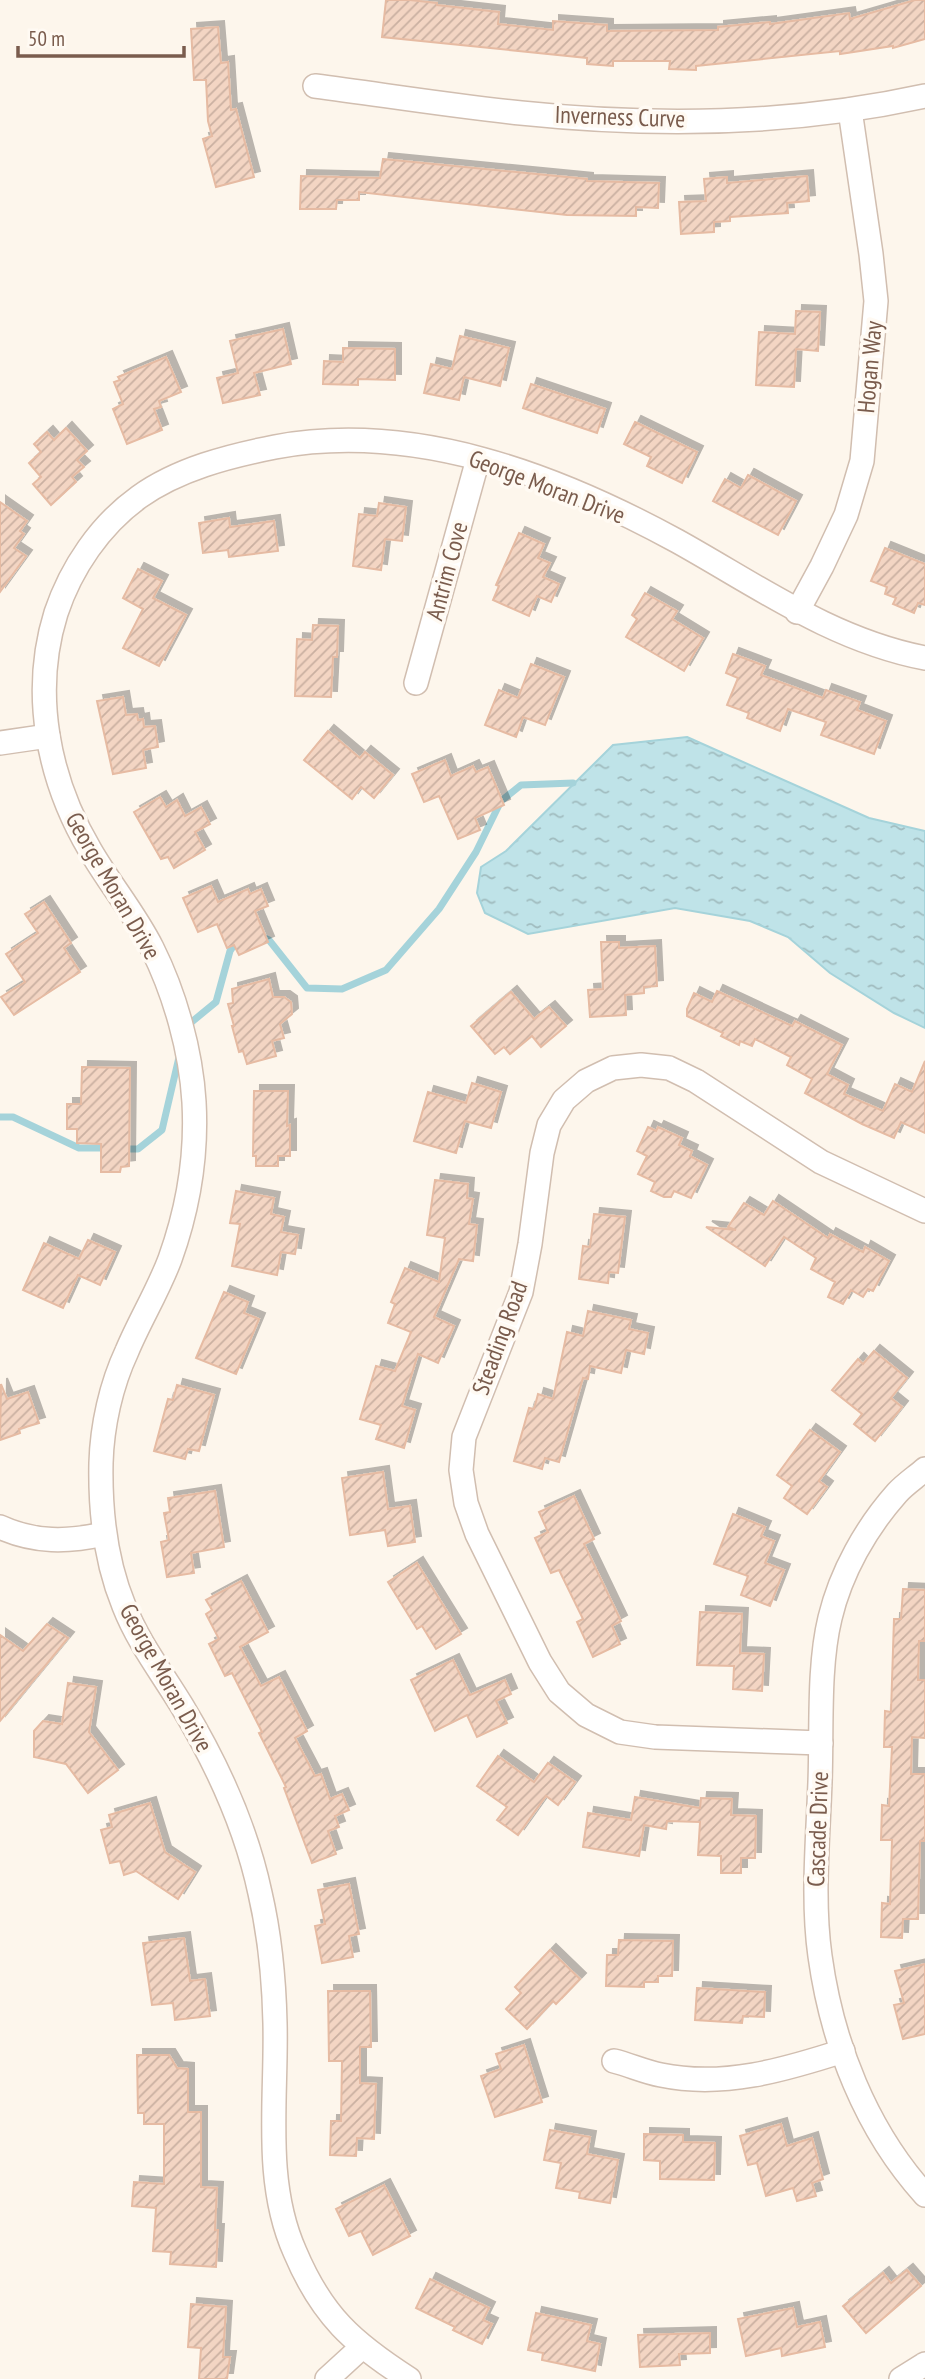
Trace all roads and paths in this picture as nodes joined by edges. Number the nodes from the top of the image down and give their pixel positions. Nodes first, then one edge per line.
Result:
1 (315, 86) dead end
2 (925, 96) edge
3 (850, 110) junction
4 (478, 458) junction
5 (797, 612) junction
6 (925, 658) edge
7 (416, 683) dead end
8 (48, 736) junction
9 (0, 743) edge
10 (925, 1211) edge
11 (925, 1469) edge
12 (0, 1527) edge
13 (104, 1534) junction
14 (821, 1743) junction
15 (843, 2051) junction
16 (614, 2061) dead end
17 (925, 2195) edge
18 (362, 2347) junction
19 (925, 2364) edge
20 (327, 2379) edge
21 (409, 2379) edge
22 (901, 2379) edge

1 - 3 street, Inverness Curve
2 - 3 street, Inverness Curve
3 - 5 street, Hogan Way
4 - 5 street, George Moran Drive
4 - 7 street, Antrim Cove
4 - 8 street, George Moran Drive
5 - 6 street, George Moran Drive
8 - 9 street
8 - 13 street, George Moran Drive
10 - 14 street, Steading Road
11 - 14 street, Cascade Drive
12 - 13 street
13 - 18 street, George Moran Drive
14 - 15 street, Cascade Drive
15 - 16 street
15 - 17 street, Cascade Drive
18 - 20 street
18 - 21 street, George Moran Drive
19 - 22 street

